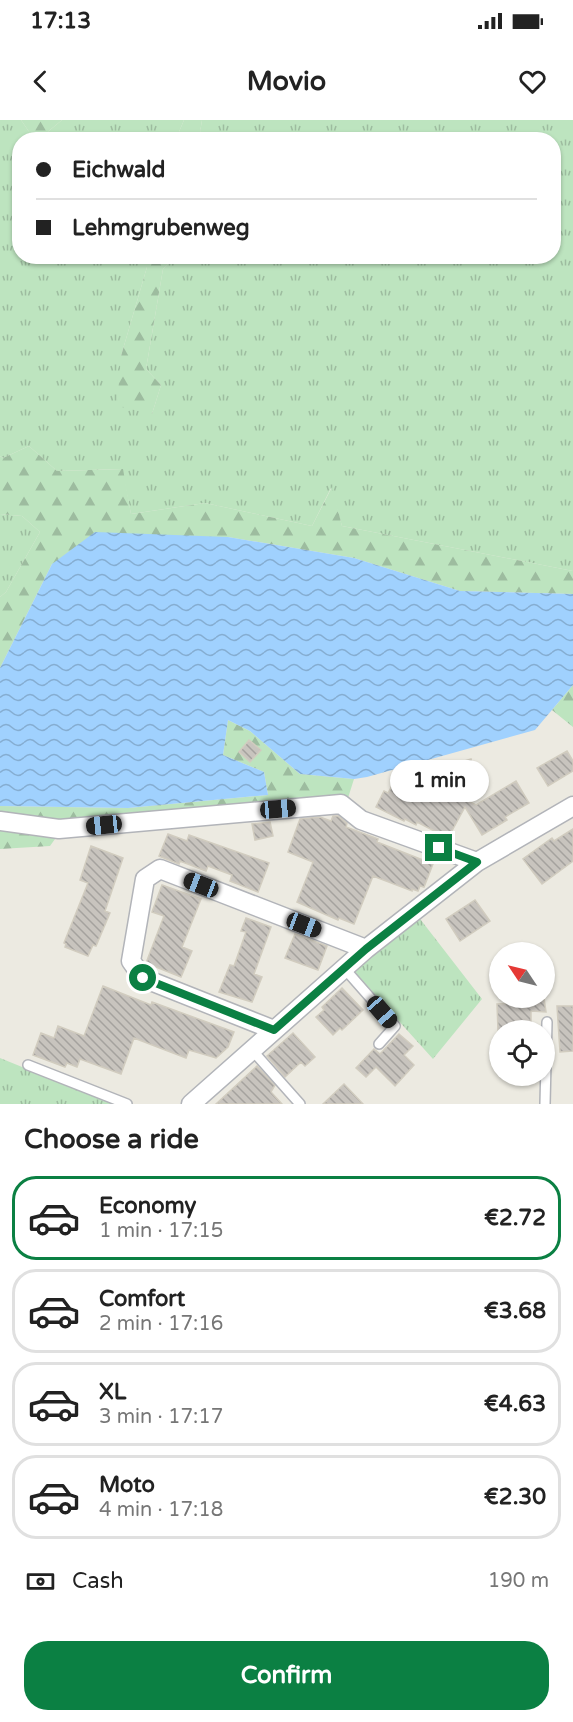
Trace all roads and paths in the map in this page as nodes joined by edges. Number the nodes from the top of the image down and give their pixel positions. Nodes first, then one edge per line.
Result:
1 (573, 806) edge
2 (0, 821) edge
3 (477, 862) junction
4 (366, 949) junction
5 (344, 968) junction
6 (274, 1030) junction
7 (379, 1044) dead end
8 (252, 1050) junction
9 (28, 1065) dead end
10 (546, 1086) edge
11 (127, 1104) edge
12 (191, 1104) edge
13 (300, 1104) edge
14 (545, 1104) edge

1 - 3 street
2 - 3 street
3 - 4 street
4 - 5 street
4 - 6 street
5 - 6 street
5 - 7 lane
6 - 8 street
8 - 12 street
8 - 13 lane
9 - 11 lane
10 - 14 lane

